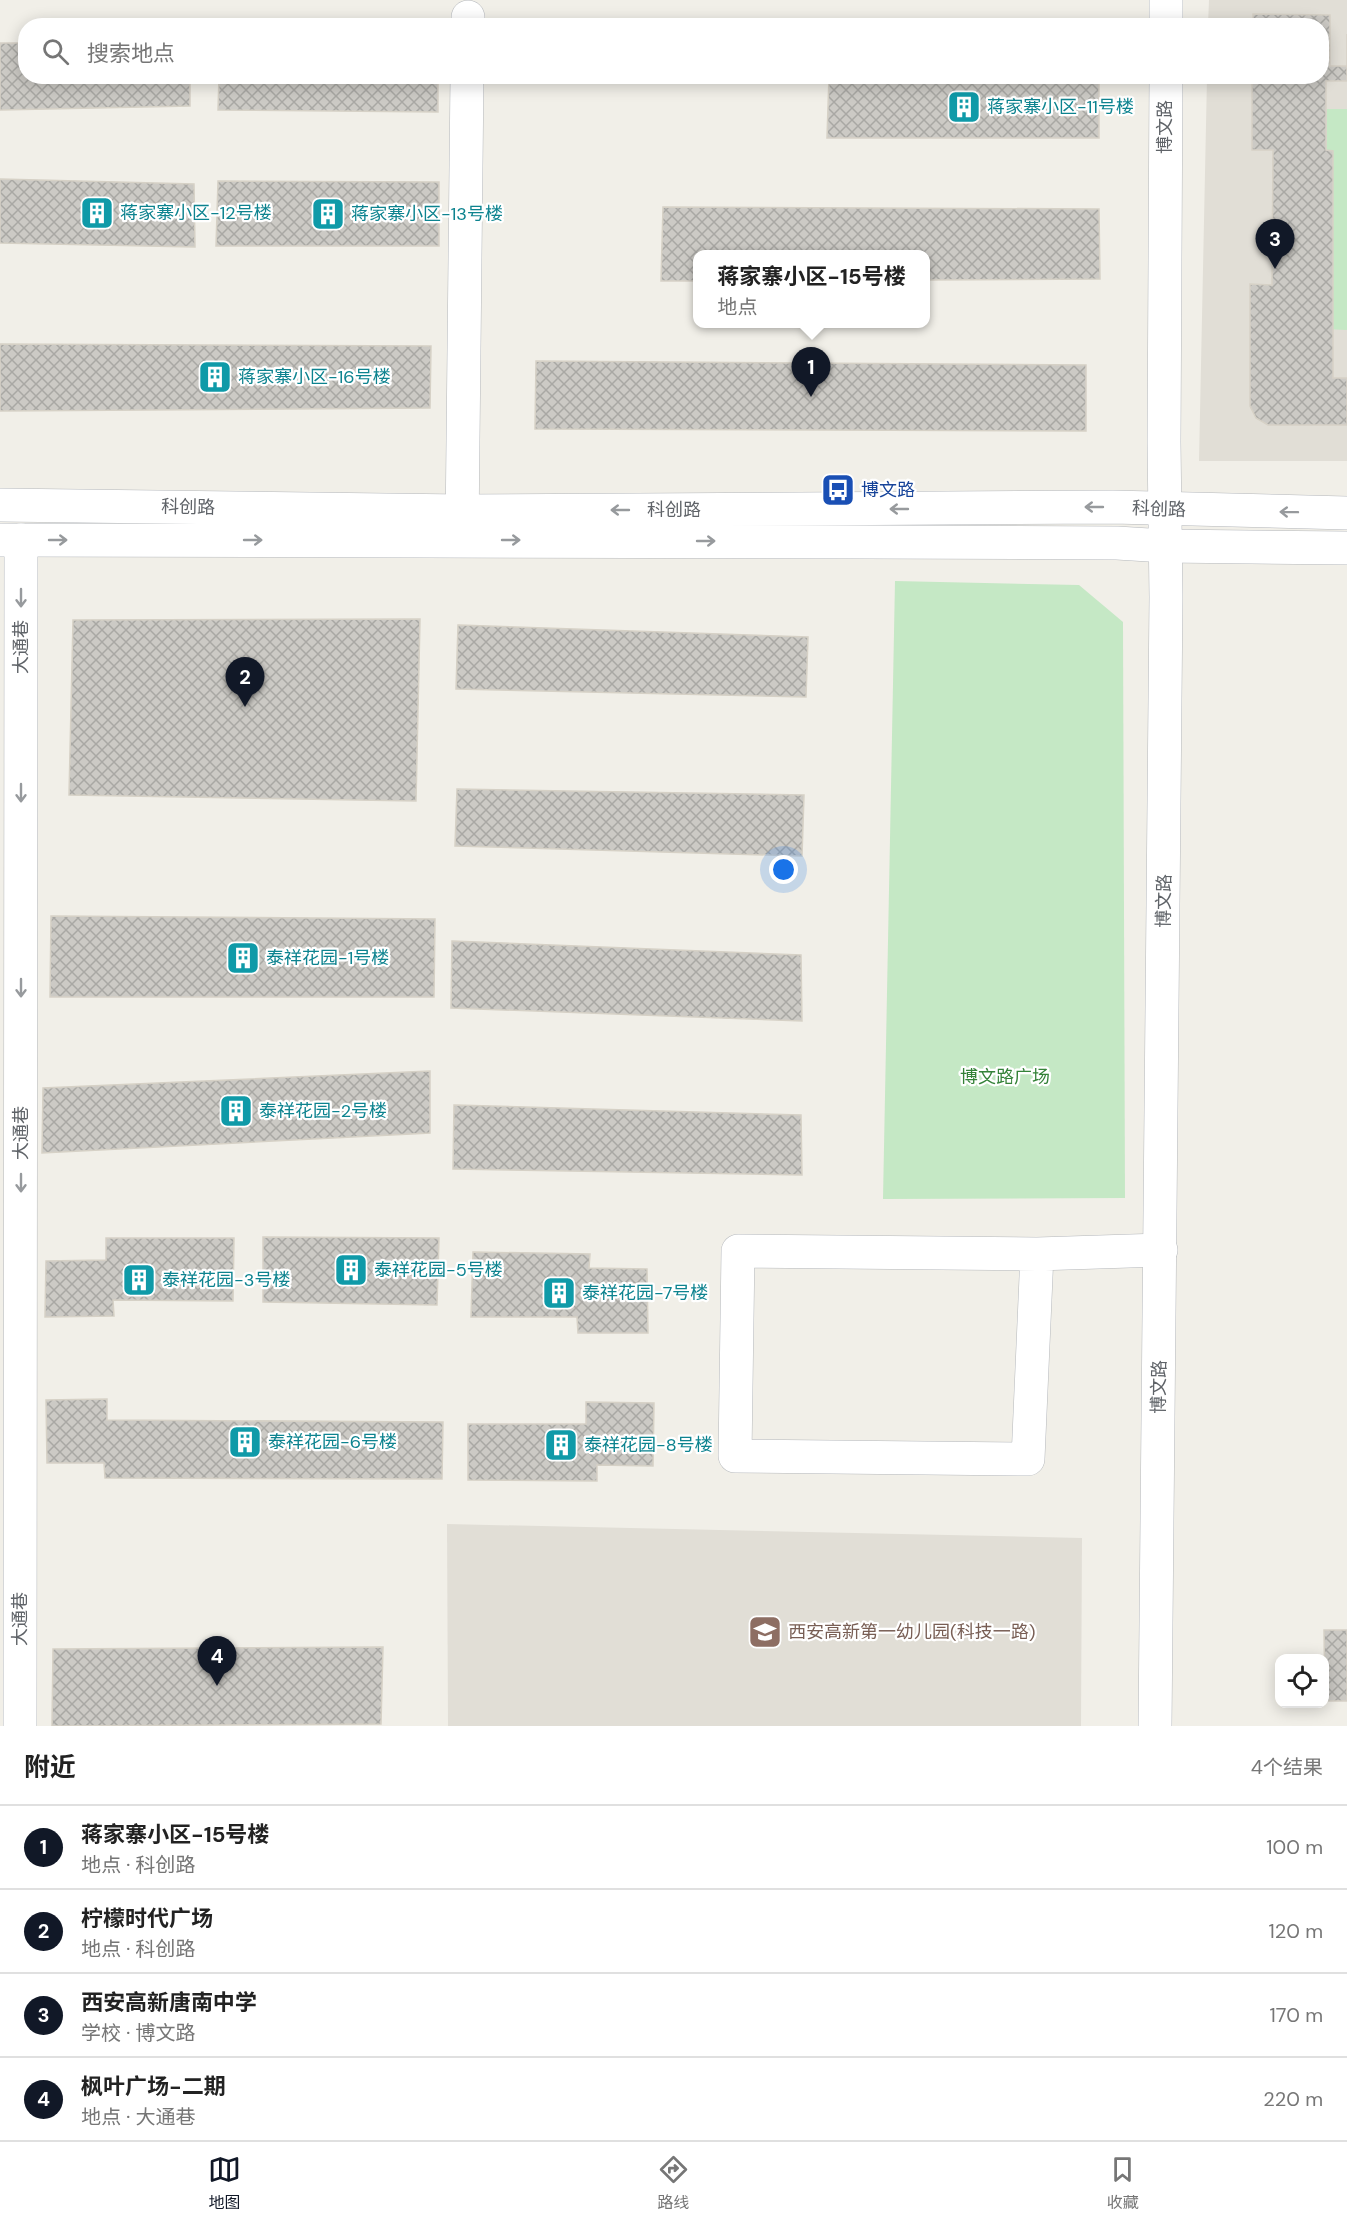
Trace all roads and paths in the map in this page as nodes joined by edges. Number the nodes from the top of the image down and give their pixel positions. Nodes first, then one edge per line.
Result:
1 (1166, 0) edge
2 (1166, 18) edge
3 (467, 84) edge
4 (1166, 84) edge
5 (0, 505) edge
6 (1164, 508) junction
7 (1347, 513) edge
8 (462, 525) junction
9 (10, 540) edge
10 (1165, 546) junction
11 (1347, 548) edge
12 (1161, 1250) junction
13 (1038, 1254) junction
14 (20, 1726) edge
15 (1155, 1726) edge

1 - 2 street
3 - 8 street
4 - 6 street, 博文路
5 - 8 street, 科创路
7 -> 6 street, 科创路
6 -> 8 street, 科创路
6 - 10 street, 博文路
9 -> 8 street, 科创路
8 -> 10 street, 科创路
9 -> 14 street, 大通巷
10 - 11 street, 科创路
10 - 12 street, 博文路
12 - 13 street
12 - 15 street, 博文路
13 - 13 street

